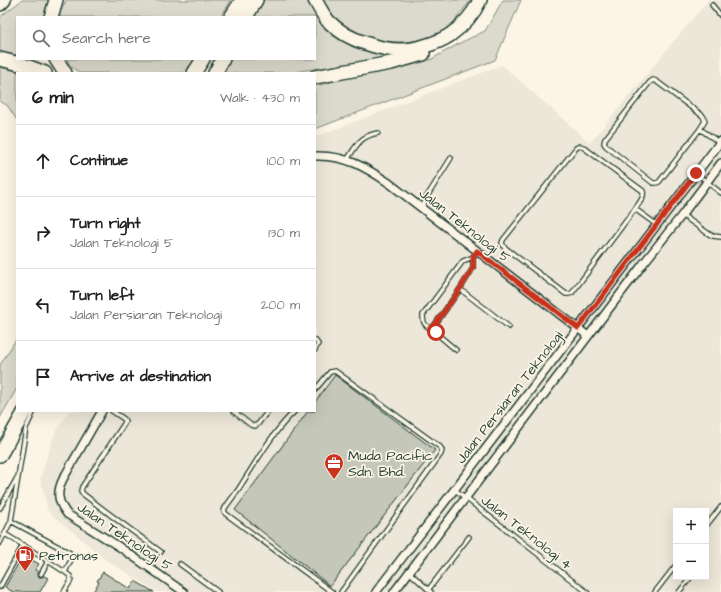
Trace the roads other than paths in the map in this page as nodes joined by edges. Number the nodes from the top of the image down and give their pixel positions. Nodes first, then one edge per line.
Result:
1 (4, 0) edge
2 (56, 0) edge
3 (243, 0) edge
4 (256, 0) edge
5 (315, 0) edge
6 (480, 0) edge
7 (488, 0) edge
8 (0, 4) edge
9 (712, 6) dead end
10 (50, 16) edge
11 (232, 16) edge
12 (235, 16) edge
13 (247, 16) edge
14 (721, 16) edge
15 (0, 60) edge
16 (57, 60) edge
17 (202, 60) edge
18 (210, 60) edge
19 (222, 60) edge
20 (42, 72) edge
21 (64, 72) edge
22 (195, 72) edge
23 (204, 72) edge
24 (216, 72) edge
25 (316, 77) edge
26 (700, 129) junction
27 (378, 133) dead end
28 (720, 142) edge
29 (316, 156) edge
30 (451, 158) dead end
31 (347, 160) junction
32 (721, 163) edge
33 (696, 173) junction
34 (706, 182) junction
35 (721, 193) edge
36 (422, 209) junction
37 (635, 209) junction
38 (682, 215) junction
39 (657, 225) junction
40 (721, 237) edge
41 (475, 254) junction
42 (460, 289) junction
43 (509, 327) dead end
44 (430, 328) junction
45 (578, 328) junction
46 (588, 336) junction
47 (456, 350) dead end
48 (316, 389) edge
49 (17, 412) edge
50 (17, 412) edge
51 (34, 412) edge
52 (101, 412) edge
53 (114, 412) edge
54 (234, 412) edge
55 (267, 412) edge
56 (293, 412) edge
57 (0, 438) edge
58 (0, 455) edge
59 (18, 476) junction
60 (454, 489) junction
61 (465, 498) junction
62 (721, 506) edge
63 (0, 508) edge
64 (11, 521) junction
65 (709, 522) edge
66 (5, 534) junction
67 (469, 537) dead end
68 (0, 544) edge
69 (23, 545) junction
70 (161, 552) dead end
71 (48, 561) junction
72 (180, 564) dead end
73 (673, 569) edge
74 (65, 572) junction
75 (409, 572) junction
76 (41, 574) dead end
77 (689, 580) edge
78 (0, 587) edge
79 (430, 591) edge
80 (64, 592) edge
81 (184, 592) edge
82 (218, 592) edge
83 (332, 592) edge
84 (341, 592) edge
85 (376, 592) edge
86 (394, 592) edge
87 (588, 592) edge
88 (655, 592) edge
89 (679, 592) edge

1 - 8 highway
2 - 10 highway
3 - 11 highway
3 - 12 highway
4 - 13 highway
5 - 6 highway
7 - 25 highway
9 - 14 lane
15 - 20 highway
16 - 21 highway
17 - 22 highway
18 - 23 highway
19 - 24 highway
26 - 26 lane
26 - 28 lane
27 - 31 lane
28 - 33 street, Jalan Persiaran Teknologi
29 - 31 street, Jalan Teknologi 5
30 - 36 lane
31 - 36 street, Jalan Teknologi 5
32 - 34 street, Jalan Persiaran Teknologi
33 - 34 lane
33 - 39 street, Jalan Persiaran Teknologi
34 - 35 lane
34 - 38 street, Jalan Persiaran Teknologi
36 - 41 street, Jalan Teknologi 5
37 - 37 lane
37 - 39 lane
38 - 40 lane
38 - 46 street, Jalan Persiaran Teknologi
39 - 45 street, Jalan Persiaran Teknologi
41 - 42 lane
41 - 44 lane
41 - 45 street, Jalan Teknologi 5
42 - 43 lane
42 - 44 lane
44 - 47 lane
45 - 46 street, Jalan Teknologi 5
45 - 60 street, Jalan Persiaran Teknologi
46 - 61 street, Jalan Persiaran Teknologi
48 - 84 lane
49 - 57 highway
50 - 58 highway
51 - 59 lane
52 - 81 street, Jalan Teknologi 5
53 - 70 lane
54 - 55 lane
56 - 83 lane
59 - 63 lane
59 - 64 lane
60 - 61 lane, Jalan Teknologi 4
60 - 85 street, Jalan Persiaran Teknologi
61 - 75 street, Jalan Persiaran Teknologi
61 - 87 lane, Jalan Teknologi 4
62 - 65 lane
64 - 66 lane
64 - 74 lane
66 - 68 lane
66 - 69 lane
67 - 79 lane
69 - 71 lane
69 - 78 lane
71 - 74 lane
71 - 76 lane
72 - 82 lane
73 - 88 lane
74 - 80 lane
75 - 79 lane
75 - 86 street, Jalan Persiaran Teknologi
77 - 89 lane

